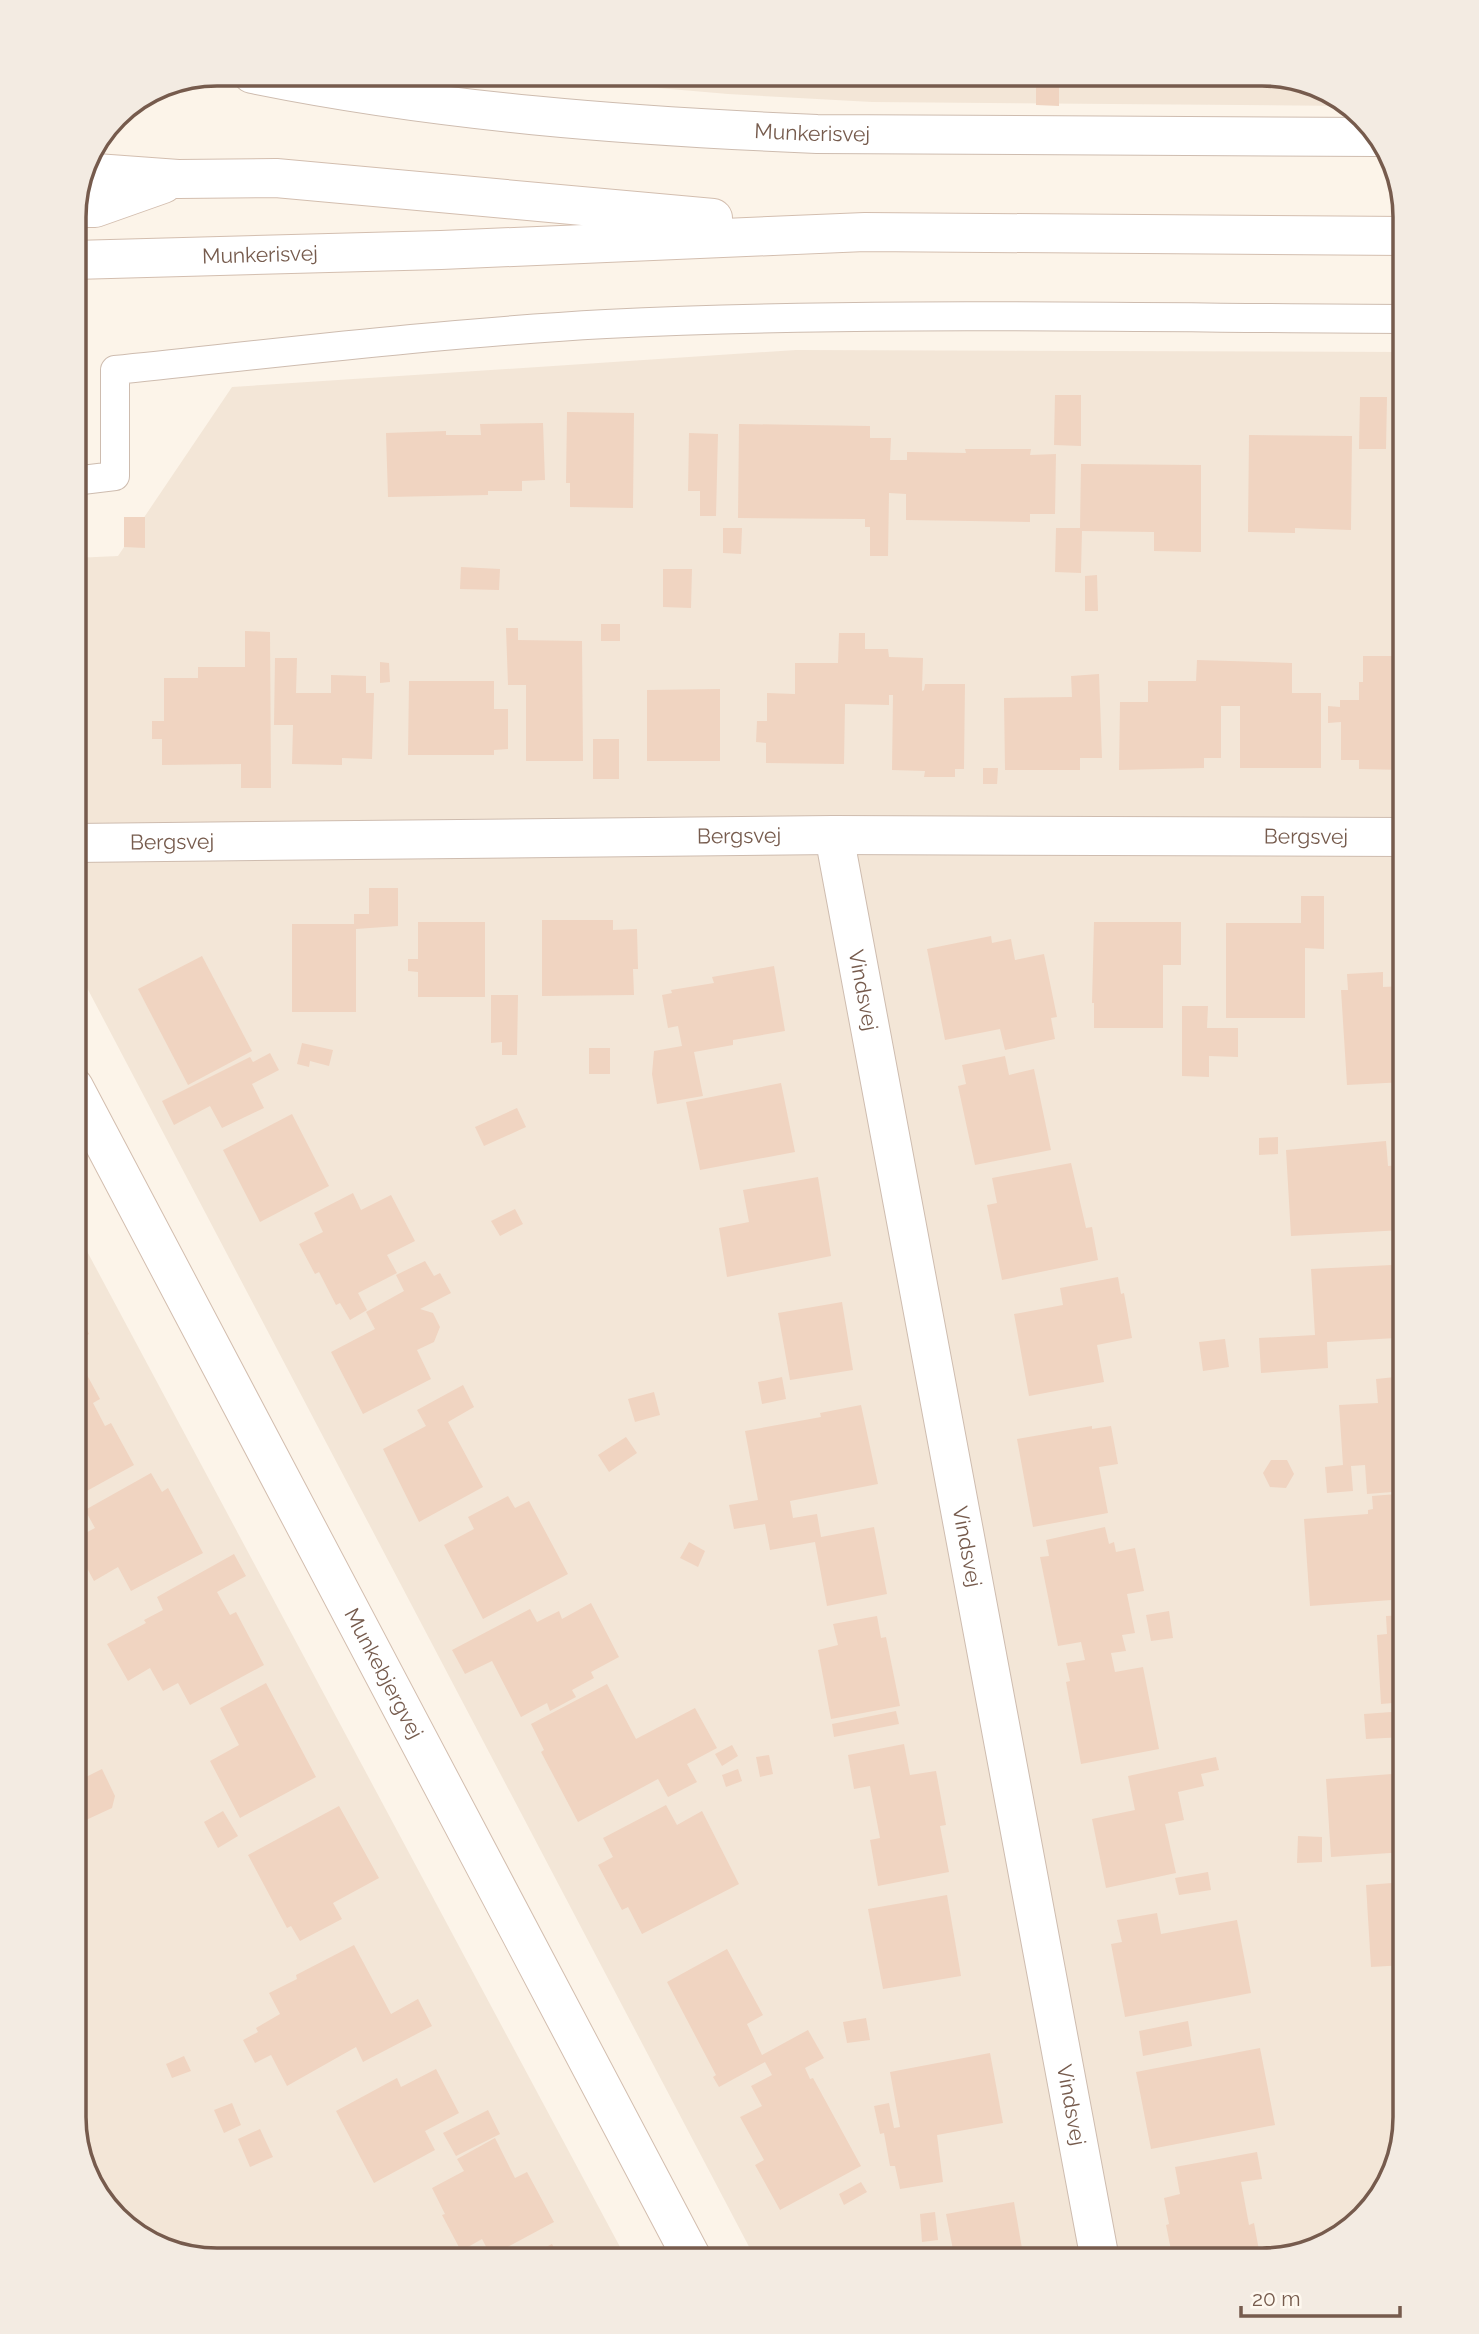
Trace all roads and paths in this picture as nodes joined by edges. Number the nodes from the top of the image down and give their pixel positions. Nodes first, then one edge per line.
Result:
1 (323, 86) edge
2 (1366, 137) edge
3 (94, 173) edge
4 (178, 178) junction
5 (86, 208) edge
6 (864, 232) junction
7 (1393, 236) edge
8 (86, 260) edge
9 (1393, 319) edge
10 (86, 480) edge
11 (834, 835) junction
12 (1393, 837) edge
13 (86, 843) edge
14 (86, 1110) edge
15 (687, 2248) edge
16 (1098, 2248) edge

1 - 2 street, Munkerisvej
3 - 4 street, Munkerisvej
4 - 5 street
4 - 6 street, Munkerisvej
6 - 7 street, Munkerisvej
6 - 8 street, Munkerisvej
9 - 10 lane
11 - 12 street, Bergsvej
11 - 13 street, Bergsvej
11 - 16 street, Vindsvej
14 - 15 street, Munkebjergvej

